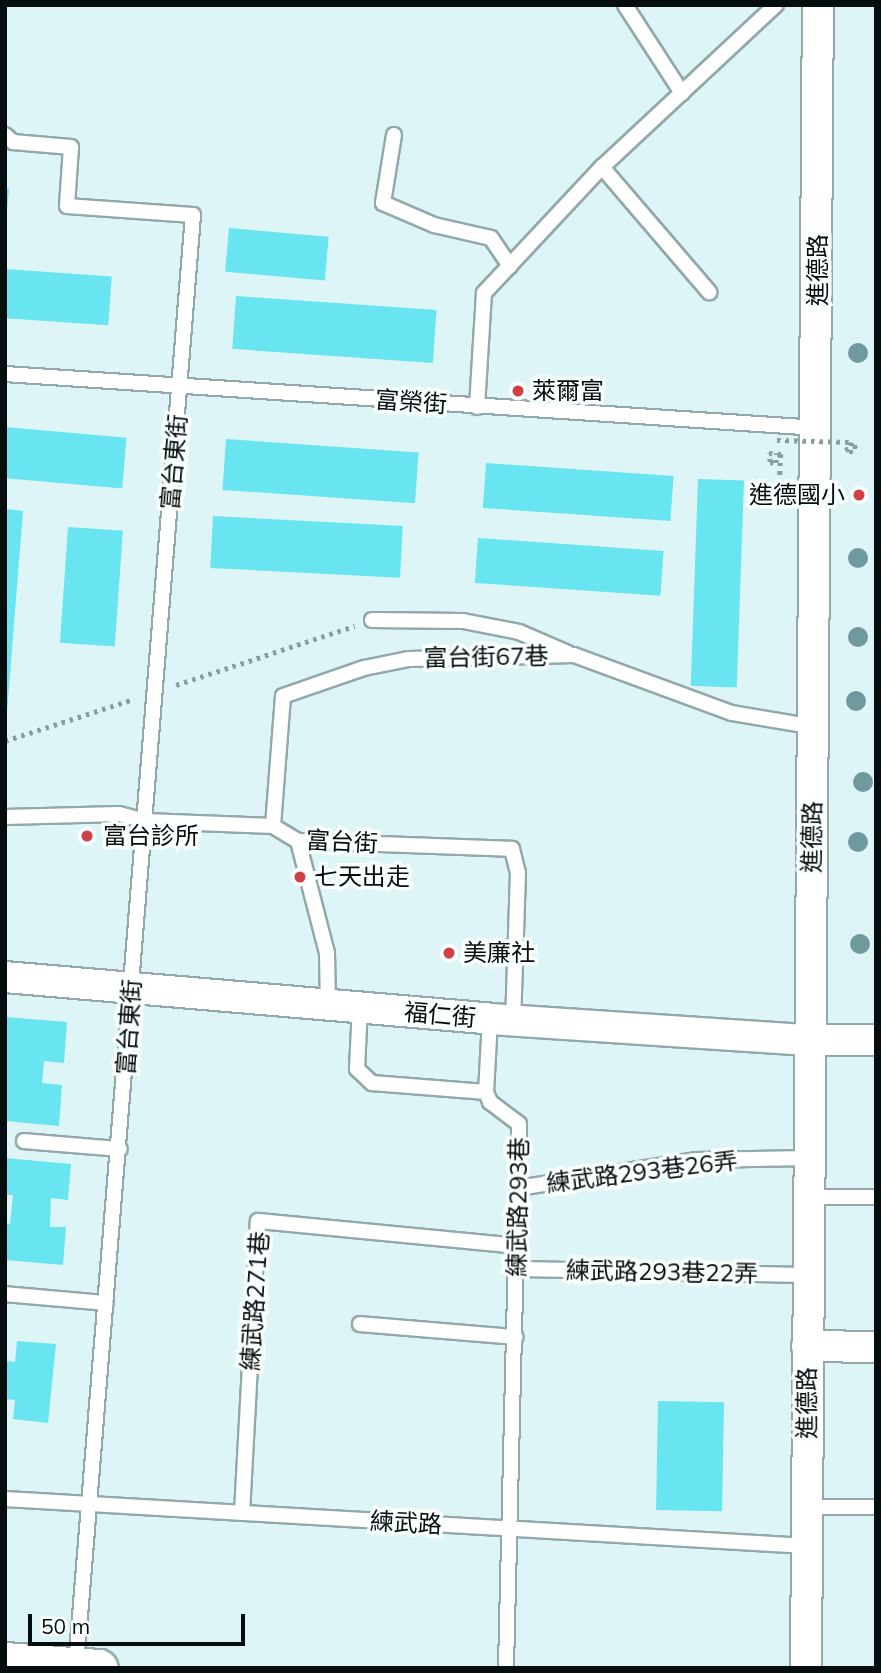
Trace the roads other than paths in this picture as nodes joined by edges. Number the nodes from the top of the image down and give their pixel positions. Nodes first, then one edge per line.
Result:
1 (625, 5) edge
2 (776, 5) edge
3 (818, 5) edge
4 (682, 93) junction
5 (5, 135) edge
6 (394, 135) dead end
7 (602, 167) junction
8 (510, 266) junction
9 (709, 292) dead end
10 (5, 374) edge
11 (180, 387) junction
12 (477, 407) junction
13 (818, 428) junction
14 (372, 620) road end
15 (575, 655) junction
16 (814, 727) junction
17 (5, 817) edge
18 (146, 821) junction
19 (273, 826) junction
20 (298, 841) junction
21 (5, 977) edge
22 (132, 987) junction
23 (328, 1004) junction
24 (360, 1007) junction
25 (501, 1020) junction
26 (808, 1040) junction
27 (876, 1040) edge
28 (486, 1091) junction
29 (24, 1141) dead end
30 (120, 1149) junction
31 (808, 1158) junction
32 (518, 1188) junction
33 (808, 1197) junction
34 (876, 1197) edge
35 (517, 1246) junction
36 (517, 1269) junction
37 (807, 1275) junction
38 (5, 1294) edge
39 (106, 1303) junction
40 (360, 1324) dead end
41 (515, 1337) junction
42 (807, 1346) junction
43 (876, 1347) edge
44 (5, 1499) edge
45 (88, 1504) junction
46 (807, 1507) junction
47 (876, 1507) edge
48 (242, 1513) junction
49 (510, 1529) junction
50 (807, 1546) junction
51 (5, 1661) edge
52 (88, 1667) edge
53 (506, 1668) edge
54 (806, 1668) edge

1 - 4 lane
2 - 4 lane
3 - 13 street, 進德路
4 - 7 lane
5 - 11 lane, 富台東街
6 - 8 lane
7 - 8 lane
7 - 9 lane
8 - 12 lane
10 - 11 lane, 富榮街
11 - 12 lane, 富榮街
11 - 18 lane, 富台東街
12 - 13 lane, 富榮街
13 - 16 street, 進德路
14 - 15 lane
15 - 16 lane, 富台街67巷
15 - 19 lane, 富台街67巷
16 - 26 street, 進德路
17 - 18 lane, 富台街
18 - 19 lane, 富台街
18 - 22 lane, 富台東街
19 - 20 lane, 富台街
20 - 23 lane
20 - 25 lane, 富台街
21 - 22 street, 福仁街
22 - 23 street, 福仁街
22 - 30 lane, 富台東街
23 - 24 street, 福仁街
24 - 25 street, 福仁街
24 - 28 lane
25 - 26 street, 福仁街
25 - 28 lane
26 - 27 street, 福仁街
26 - 31 street, 進德路
28 - 32 lane, 練武路293巷
29 - 30 lane
30 - 39 lane, 富台東街
31 - 32 lane, 練武路293巷26弄
31 - 33 street, 進德路
32 - 35 lane, 練武路293巷
33 - 34 lane
33 - 37 street, 進德路
35 - 36 lane, 練武路293巷
35 - 48 lane, 練武路271巷
36 - 37 lane, 練武路293巷22弄
36 - 41 lane, 練武路293巷
37 - 42 street, 進德路
38 - 39 lane
39 - 45 lane, 富台東街
40 - 41 lane
41 - 49 lane, 練武路293巷
42 - 43 street
42 - 46 street, 進德路
44 - 45 lane, 練武路
45 - 48 lane, 練武路
45 - 52 lane, 富台東街
46 - 47 lane
46 - 50 street, 進德路
48 - 49 lane, 練武路
49 - 50 lane, 練武路
49 - 53 lane, 練武路293巷
50 - 54 street, 進德路
51 - 52 street

